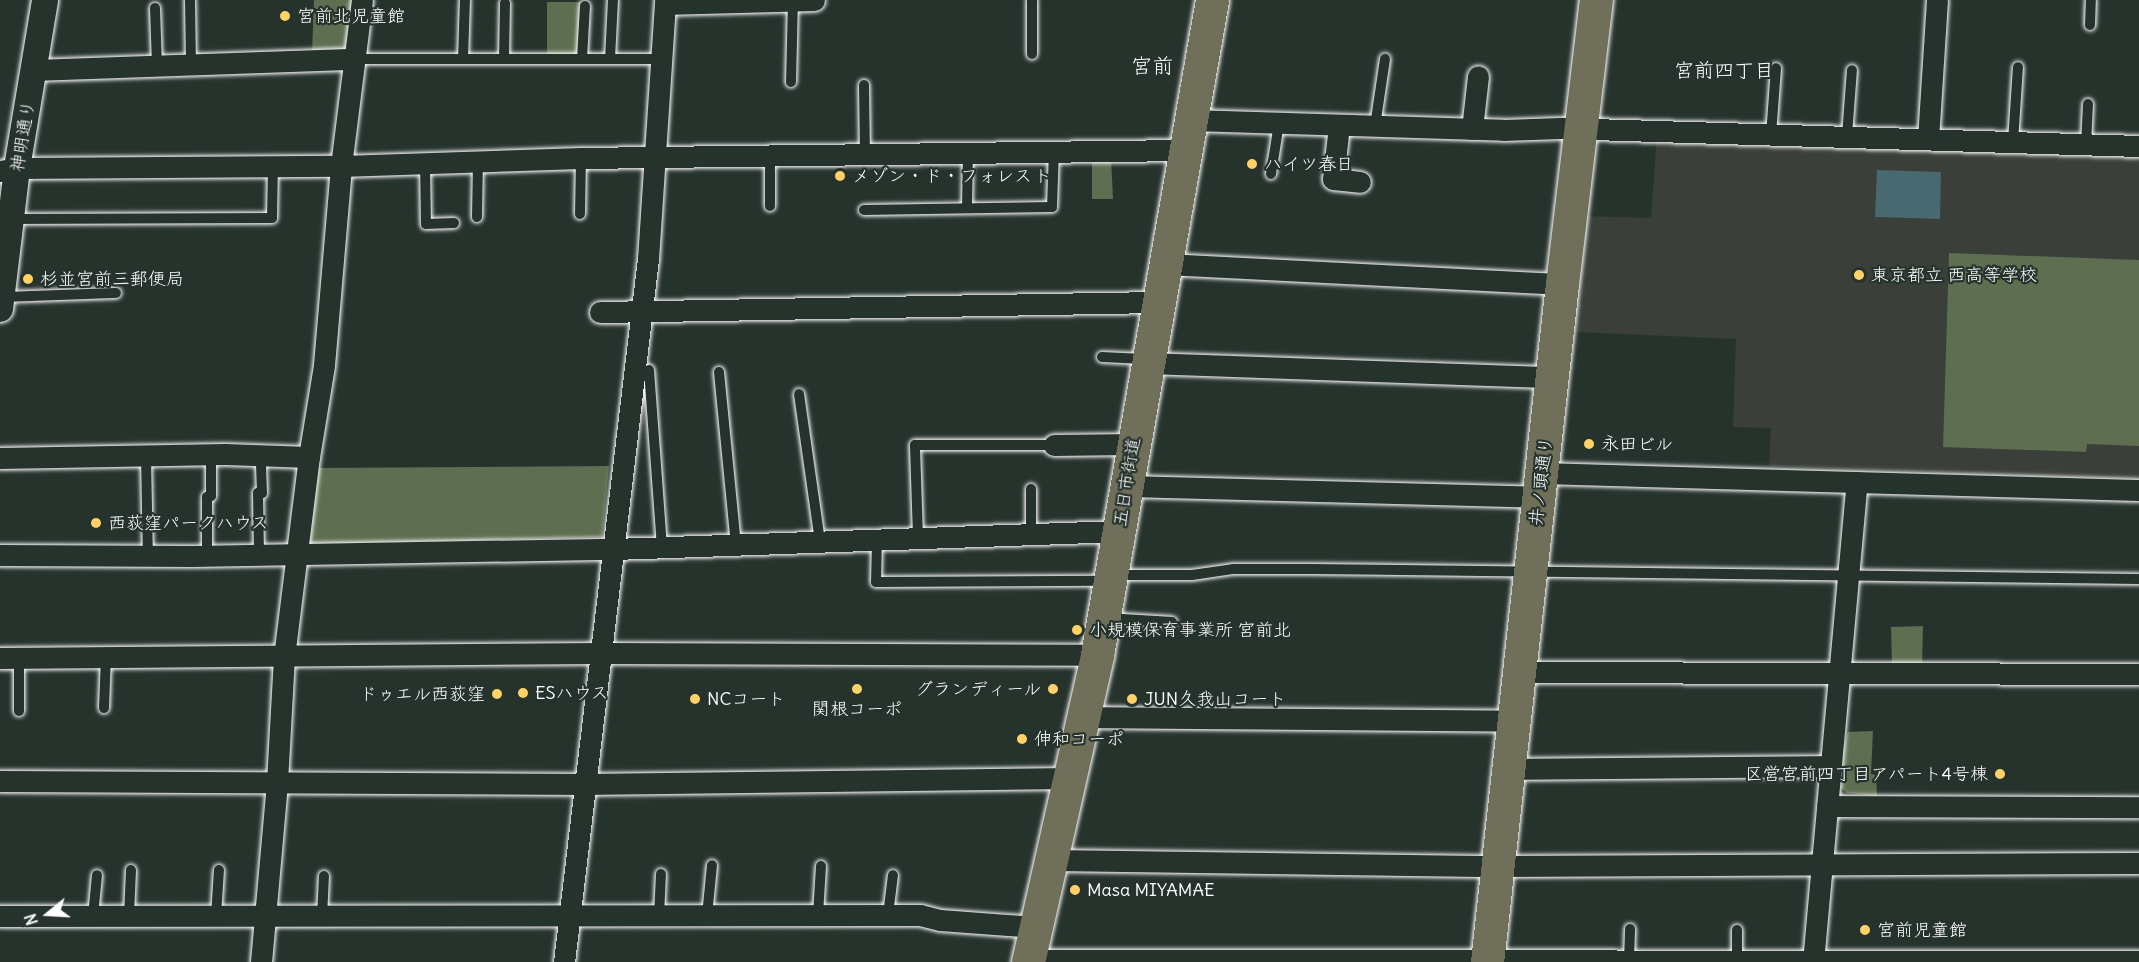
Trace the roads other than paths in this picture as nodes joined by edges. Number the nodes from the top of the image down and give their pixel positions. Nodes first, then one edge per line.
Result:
1 (45, 0) edge
2 (190, 0) edge
3 (362, 0) edge
4 (465, 0) edge
5 (613, 0) edge
6 (814, 0) edge
7 (1032, 0) edge
8 (1212, 0) edge
9 (1596, 0) edge
10 (1937, 0) edge
11 (2091, 0) edge
12 (794, 1) edge
13 (665, 2) edge
14 (505, 3) dead end
15 (585, 6) dead end
16 (154, 8) dead end
17 (2090, 25) dead end
18 (1032, 54) dead end
19 (355, 59) junction
20 (463, 59) junction
21 (504, 59) junction
22 (582, 59) junction
23 (610, 59) junction
24 (659, 59) junction
25 (1385, 59) dead end
26 (191, 65) junction
27 (157, 66) junction
28 (2018, 67) dead end
29 (1776, 68) dead end
30 (33, 70) junction
31 (1852, 70) dead end
32 (1478, 76) dead end
33 (791, 82) dead end
34 (864, 85) dead end
35 (2088, 104) dead end
36 (1279, 123) junction
37 (1339, 125) junction
38 (1375, 126) junction
39 (1472, 129) junction
40 (1579, 129) junction
41 (1188, 135) junction
42 (1771, 135) junction
43 (1847, 136) junction
44 (1928, 139) junction
45 (2013, 142) junction
46 (2086, 144) junction
47 (2139, 146) edge
48 (1054, 151) junction
49 (865, 153) junction
50 (968, 153) junction
51 (770, 155) junction
52 (653, 157) junction
53 (581, 158) junction
54 (478, 161) junction
55 (425, 163) junction
56 (273, 166) junction
57 (341, 166) junction
58 (8, 169) edge
59 (1271, 174) dead end
60 (1360, 182) dead end
61 (771, 206) dead end
62 (967, 208) junction
63 (864, 210) dead end
64 (580, 214) dead end
65 (477, 217) dead end
66 (12, 219) junction
67 (454, 223) dead end
68 (1166, 264) junction
69 (1562, 284) junction
70 (116, 293) dead end
71 (1158, 302) junction
72 (1, 303) edge
73 (642, 311) junction
74 (600, 312) dead end
75 (1102, 357) dead end
76 (1147, 361) junction
77 (649, 370) dead end
78 (719, 372) dead end
79 (1552, 377) junction
80 (799, 394) dead end
81 (1053, 444) joint
82 (1133, 444) junction
83 (211, 454) junction
84 (261, 455) junction
85 (146, 456) junction
86 (309, 457) junction
87 (0, 458) edge
88 (1857, 482) junction
89 (1540, 485) junction
90 (1127, 486) junction
91 (1031, 489) dead end
92 (2139, 490) edge
93 (1119, 531) junction
94 (1031, 533) junction
95 (918, 537) junction
96 (877, 539) junction
97 (819, 541) junction
98 (736, 544) junction
99 (662, 548) junction
100 (614, 549) junction
101 (297, 554) junction
102 (0, 555) edge
103 (259, 555) junction
104 (148, 556) junction
105 (199, 556) junction
106 (1530, 573) junction
107 (1849, 575) junction
108 (1110, 578) junction
109 (2139, 579) edge
110 (1104, 618) junction
111 (1172, 622) dead end
112 (600, 653) junction
113 (1097, 655) junction
114 (106, 657) junction
115 (284, 657) junction
116 (10, 658) edge
117 (1519, 672) junction
118 (1839, 672) junction
119 (2139, 674) edge
120 (104, 708) dead end
121 (19, 711) dead end
122 (1084, 717) junction
123 (1514, 721) junction
124 (1830, 766) junction
125 (1508, 769) junction
126 (1070, 778) junction
127 (0, 781) edge
128 (277, 782) junction
129 (584, 784) junction
130 (1827, 806) junction
131 (2139, 807) edge
132 (1052, 860) junction
133 (2139, 863) edge
134 (1822, 864) junction
135 (712, 865) dead end
136 (821, 866) dead end
137 (1498, 866) junction
138 (131, 870) dead end
139 (219, 870) dead end
140 (662, 874) dead end
141 (97, 875) dead end
142 (893, 875) dead end
143 (324, 876) dead end
144 (818, 915) junction
145 (888, 915) junction
146 (0, 916) edge
147 (93, 916) junction
148 (129, 916) junction
149 (216, 916) junction
150 (570, 916) junction
151 (659, 916) junction
152 (707, 916) junction
153 (265, 917) junction
154 (322, 917) junction
155 (1036, 927) junction
156 (1630, 929) dead end
157 (1737, 930) dead end
158 (1629, 960) junction
159 (1028, 961) edge
160 (1737, 961) edge
161 (2139, 961) edge
162 (261, 962) edge
163 (564, 962) edge
164 (1487, 962) edge
165 (1813, 962) edge

1 - 30 street, 神明通り
2 - 26 lane
3 - 19 street
4 - 20 lane
5 - 23 lane
6 - 12 street
7 - 18 lane
8 - 41 main road, 五日市街道
9 - 40 main road, 井ノ頭通り
10 - 44 street
11 - 17 lane
12 - 13 street
12 - 33 lane
13 - 24 street
14 - 21 lane
15 - 22 lane
16 - 27 lane
19 - 20 lane
19 - 26 street
19 - 57 street
20 - 21 lane
21 - 22 lane
22 - 23 lane
23 - 24 lane
24 - 52 street
25 - 38 lane
26 - 27 street
27 - 30 street
28 - 45 lane
29 - 42 lane
30 - 58 street, 神明通り
31 - 43 lane
32 - 39 street
34 - 49 lane
35 - 46 lane
36 - 37 street
36 - 41 street
36 - 59 lane
37 - 38 street
37 - 60 street
38 - 39 street
39 - 40 street
40 - 42 street
40 - 69 main road, 井ノ頭通り
41 - 48 street
41 - 68 main road, 五日市街道
42 - 43 street
43 - 44 street
44 - 45 street
45 - 46 street
46 - 47 street
48 - 50 street
48 - 62 lane
49 - 50 street
49 - 51 street
50 - 62 lane
51 - 52 street
51 - 61 lane
52 - 53 street
52 - 73 street
53 - 54 street
53 - 64 lane
54 - 55 street
54 - 65 lane
55 - 57 street
55 - 67 lane
56 - 57 street
56 - 58 street
56 - 66 lane
57 - 86 street
58 - 66 street, 神明通り
62 - 63 lane
66 - 72 street, 神明通り
68 - 69 street
68 - 71 main road, 五日市街道
69 - 79 main road, 井ノ頭通り
70 - 72 lane
71 - 73 street
71 - 76 main road, 五日市街道
73 - 74 street
73 - 100 street
75 - 76 lane
76 - 79 street
76 - 82 main road, 五日市街道
77 - 99 lane
78 - 98 lane
79 - 89 main road, 井ノ頭通り
80 - 97 lane
81 - 82 street
81 - 95 lane
82 - 90 main road, 五日市街道
83 - 84 street
83 - 85 street
83 - 105 lane
84 - 86 street
84 - 103 lane
85 - 87 street
85 - 104 lane
86 - 101 street
88 - 89 street
88 - 92 street
88 - 107 street
89 - 90 street
89 - 106 main road, 井ノ頭通り
90 - 93 main road, 五日市街道
91 - 94 lane
93 - 94 street
93 - 108 main road, 五日市街道
94 - 95 street
95 - 96 street
96 - 97 street
96 - 108 lane
97 - 98 street
98 - 99 street
99 - 100 street
100 - 101 street
100 - 112 street
101 - 103 street
101 - 115 street
102 - 104 street
103 - 105 street
104 - 105 street
106 - 107 lane
106 - 108 lane
106 - 117 main road, 井ノ頭通り
107 - 109 lane
107 - 118 street
108 - 110 main road, 五日市街道
110 - 111 lane
110 - 113 main road, 五日市街道
112 - 113 street
112 - 115 street
112 - 129 street
113 - 122 main road, 五日市街道
114 - 115 street
114 - 116 street
114 - 120 lane
115 - 128 street
116 - 121 lane
117 - 118 street
117 - 123 main road, 井ノ頭通り
118 - 119 street
118 - 124 street
122 - 123 street
122 - 126 main road, 五日市街道
123 - 125 main road, 井ノ頭通り
124 - 125 street
124 - 130 street
125 - 137 main road, 井ノ頭通り
126 - 129 street
126 - 132 main road, 五日市街道
127 - 128 street
128 - 129 street
128 - 153 street
129 - 150 street
130 - 131 street
130 - 134 street
132 - 137 street
132 - 155 main road, 五日市街道
133 - 134 street
134 - 137 street
134 - 165 street
135 - 152 lane
136 - 144 lane
137 - 164 main road, 井ノ頭通り
138 - 148 lane
139 - 149 lane
140 - 151 lane
141 - 147 lane
142 - 145 lane
143 - 154 lane
144 - 145 street
144 - 152 street
145 - 155 street
146 - 147 street
147 - 148 street
148 - 149 street
149 - 153 street
150 - 151 street
150 - 154 street
150 - 163 street
151 - 152 street
153 - 154 street
153 - 162 street
155 - 159 main road, 五日市街道
156 - 158 lane
157 - 160 lane
158 - 160 street
158 - 164 street
159 - 164 street
160 - 165 street
161 - 165 street

